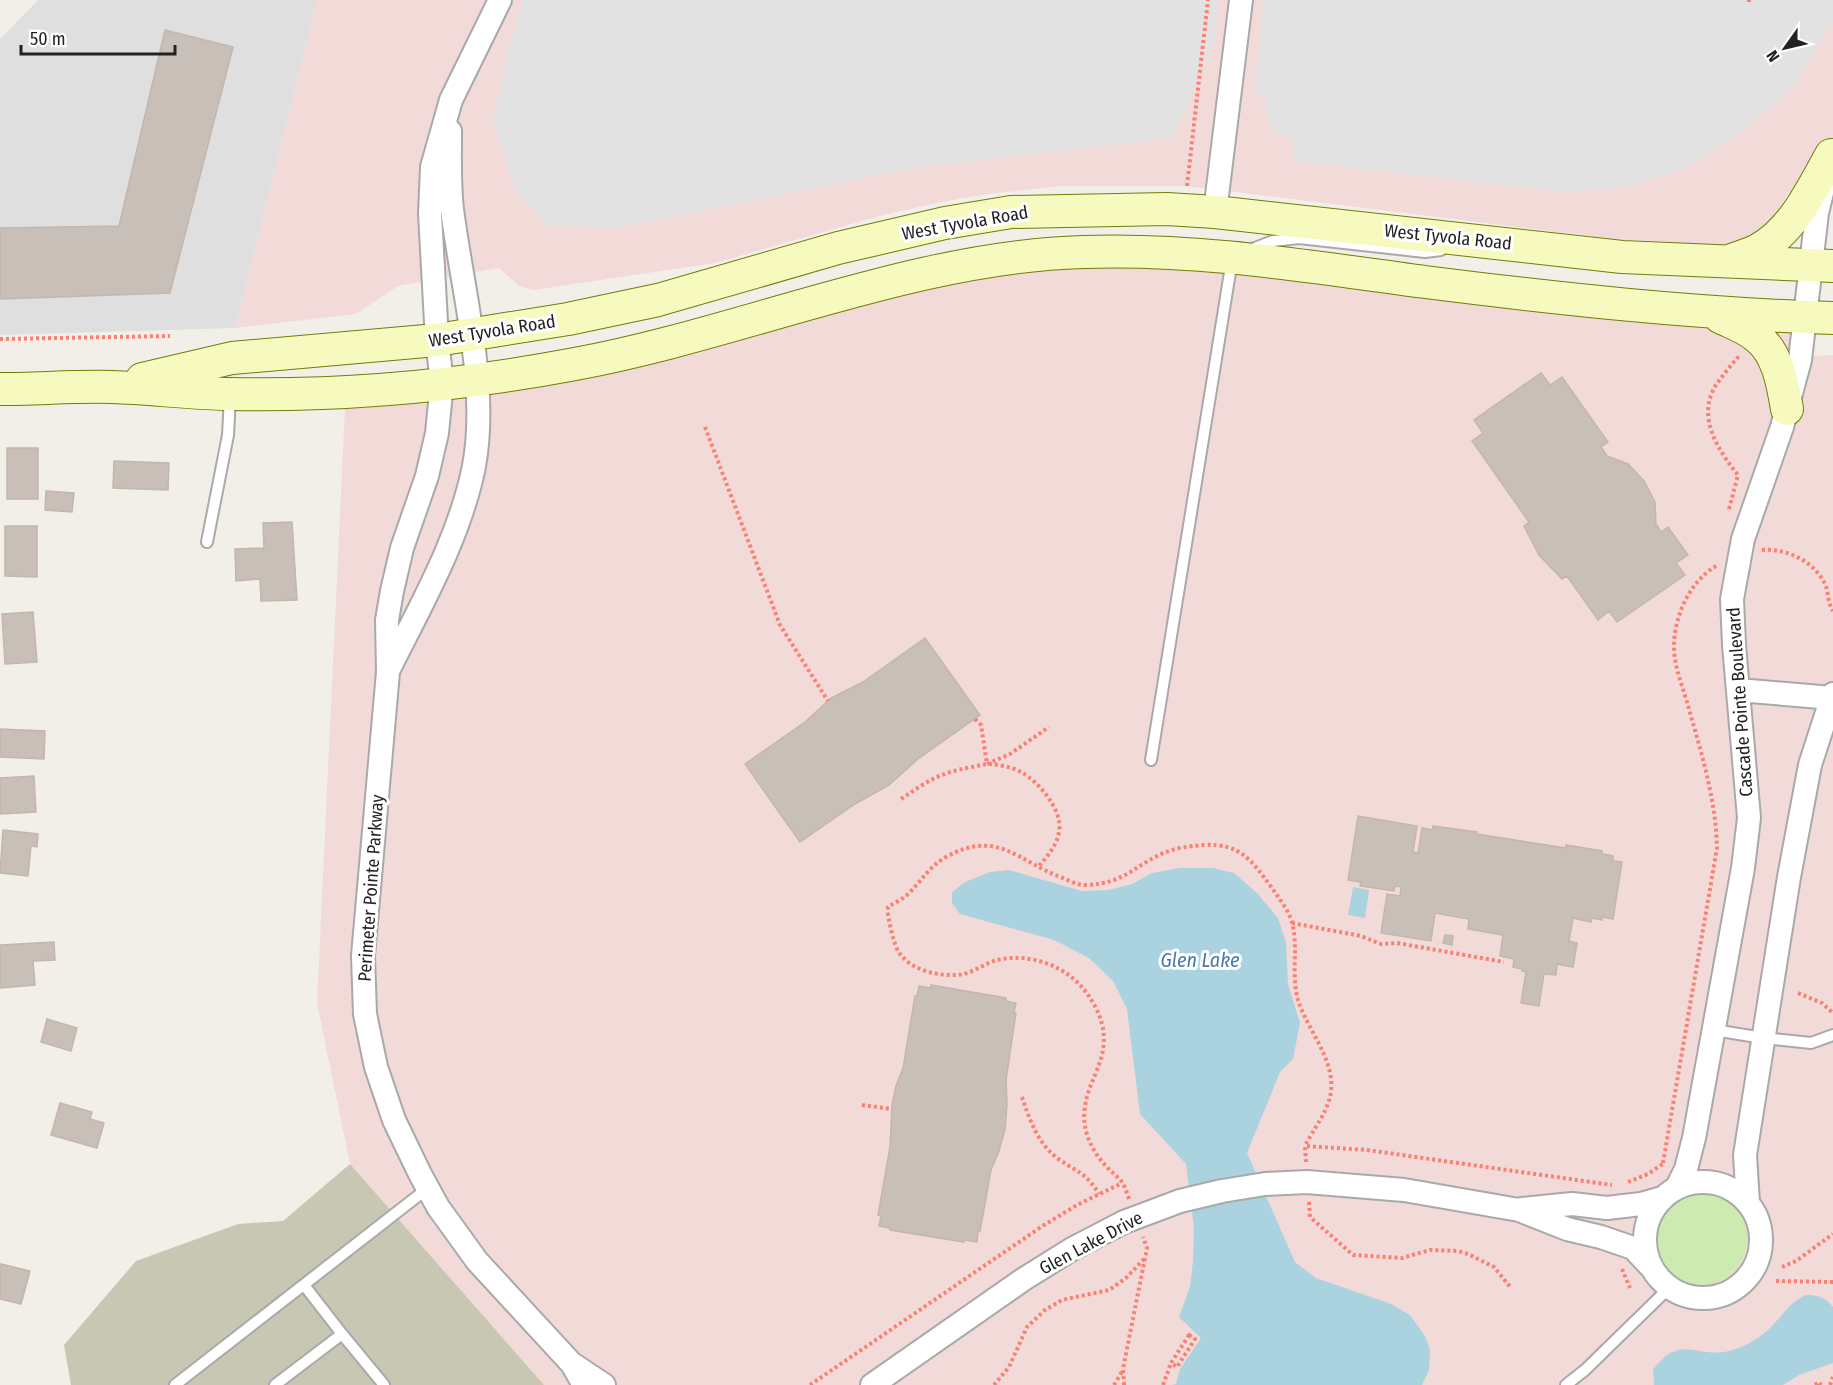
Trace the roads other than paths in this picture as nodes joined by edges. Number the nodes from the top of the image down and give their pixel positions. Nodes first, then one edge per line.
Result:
1 (500, 0) edge
2 (1241, 0) edge
3 (451, 100) junction
4 (1832, 152) edge
5 (1215, 212) junction
6 (1494, 242) junction
7 (1015, 257) junction
8 (1233, 257) junction
9 (1728, 262) junction
10 (1822, 266) edge
11 (1711, 312) junction
12 (1819, 318) edge
13 (471, 336) junction
14 (437, 340) junction
15 (476, 379) junction
16 (442, 383) junction
17 (110, 387) junction
18 (0, 389) edge
19 (230, 394) junction
20 (1786, 409) junction
21 (207, 542) dead end
22 (388, 672) junction
23 (1738, 690) junction
24 (1832, 697) edge
25 (1151, 760) dead end
26 (1714, 1030) junction
27 (1833, 1035) edge
28 (1763, 1038) junction
29 (428, 1188) junction
30 (1670, 1193) junction
31 (1748, 1203) junction
32 (1519, 1209) junction
33 (1650, 1266) junction
34 (303, 1285) junction
35 (1669, 1288) junction
36 (342, 1334) junction
37 (572, 1364) junction
38 (175, 1385) edge
39 (275, 1385) edge
40 (384, 1385) edge
41 (584, 1385) edge
42 (604, 1385) edge
43 (872, 1385) edge
44 (1566, 1385) edge

1 - 3 street, Perimeter Pointe Parkway
2 - 5 street
3 - 13 street, Perimeter Pointe Parkway
3 - 14 street, Perimeter Pointe Parkway
4 - 9 main road
4 - 10 street, Cascade Pointe Boulevard
5 - 6 main road, West Tyvola Road
5 - 7 main road
5 - 13 main road, West Tyvola Road
6 - 8 lane
6 - 9 main road, West Tyvola Road
7 - 8 main road, West Tyvola Road
7 - 15 main road, West Tyvola Road
8 - 11 main road, West Tyvola Road
8 - 25 lane
9 - 10 main road, West Tyvola Road
10 - 12 street, Cascade Pointe Boulevard
11 - 12 main road, West Tyvola Road
11 - 20 main road
12 - 20 street, Cascade Pointe Boulevard
13 - 14 main road, West Tyvola Road
13 - 15 street, Perimeter Pointe Parkway
14 - 16 street, Perimeter Pointe Parkway
14 - 17 main road, West Tyvola Road
15 - 16 main road, West Tyvola Road
15 - 22 street, Perimeter Pointe Parkway
16 - 19 main road, West Tyvola Road
16 - 22 street, Perimeter Pointe Parkway
17 - 18 main road, West Tyvola Road
17 - 19 main road, West Tyvola Road
19 - 21 lane
20 - 23 street, Cascade Pointe Boulevard
22 - 29 street, Perimeter Pointe Parkway
23 - 24 street
23 - 26 street, Cascade Pointe Boulevard
24 - 28 street
26 - 28 lane
26 - 30 street, Cascade Pointe Boulevard
27 - 28 lane
28 - 31 street
29 - 34 lane
29 - 37 street, Perimeter Pointe Parkway
30 - 31 street
30 - 32 street, Glen Lake Drive
30 - 33 street
31 - 35 street
32 - 33 street, Glen Lake Drive
32 - 43 street, Glen Lake Drive
33 - 35 street
34 - 36 lane
34 - 38 lane
35 - 44 lane
36 - 39 lane
36 - 40 lane
37 - 41 street, Perimeter Pointe Parkway
37 - 42 street, Perimeter Pointe Parkway

